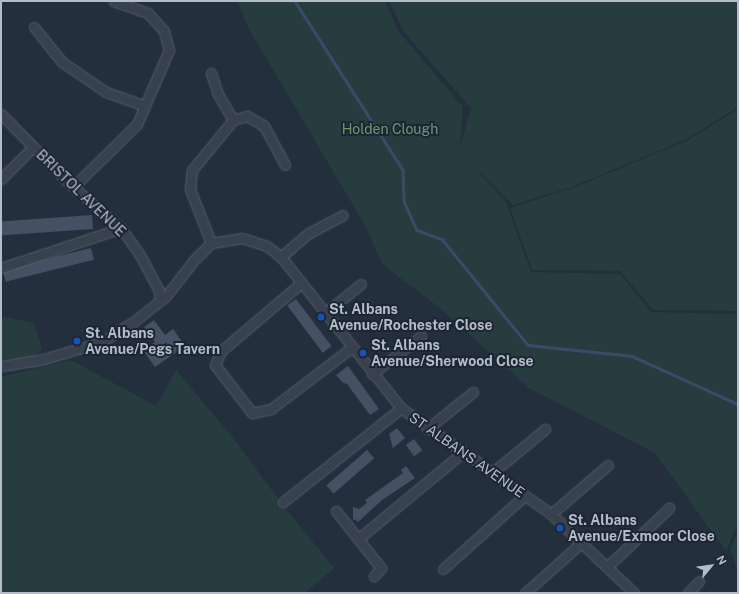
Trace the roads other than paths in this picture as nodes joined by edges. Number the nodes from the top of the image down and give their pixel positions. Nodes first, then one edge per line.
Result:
1 (114, 1) edge
2 (34, 27) dead end
3 (211, 73) dead end
4 (145, 106) junction
5 (1, 114) edge
6 (233, 120) junction
7 (33, 146) junction
8 (285, 165) dead end
9 (1, 179) edge
10 (73, 187) junction
11 (343, 215) dead end
12 (121, 228) junction
13 (211, 244) junction
14 (281, 257) junction
15 (1, 268) edge
16 (301, 283) junction
17 (361, 284) dead end
18 (160, 300) junction
19 (325, 314) junction
20 (421, 336) dead end
21 (351, 348) junction
22 (1, 366) edge
23 (372, 374) junction
24 (473, 392) dead end
25 (401, 408) junction
26 (427, 429) junction
27 (545, 429) dead end
28 (462, 453) junction
29 (608, 465) dead end
30 (492, 473) junction
31 (524, 496) junction
32 (283, 502) dead end
33 (669, 508) dead end
34 (336, 511) dead end
35 (551, 514) junction
36 (358, 539) junction
37 (581, 543) junction
38 (607, 567) junction
39 (443, 570) dead end
40 (374, 576) dead end
41 (699, 581) dead end
42 (525, 593) edge
43 (634, 593) edge
44 (688, 593) edge

1 - 4 street
2 - 4 street
3 - 6 street
4 - 10 street
5 - 7 street, BRISTOL AVENUE
6 - 8 street
6 - 13 street
7 - 9 street
7 - 10 street, BRISTOL AVENUE
10 - 12 street, BRISTOL AVENUE
11 - 14 street
12 - 15 street
12 - 18 street, BRISTOL AVENUE
13 - 14 street, ST ALBANS AVENUE
13 - 18 street
14 - 16 street, ST ALBANS AVENUE
16 - 19 street, ST ALBANS AVENUE
16 - 21 street
17 - 19 street
18 - 22 street
19 - 21 street, ST ALBANS AVENUE
20 - 23 street
21 - 23 street, ST ALBANS AVENUE
23 - 25 street, ST ALBANS AVENUE
24 - 26 street
25 - 26 street, ST ALBANS AVENUE
25 - 32 street
26 - 28 street, ST ALBANS AVENUE
27 - 30 street
28 - 30 street, ST ALBANS AVENUE
28 - 36 street
29 - 35 street
30 - 31 street, ST ALBANS AVENUE
31 - 35 street, ST ALBANS AVENUE
31 - 39 street
33 - 38 street
34 - 36 street
35 - 37 street, ST ALBANS AVENUE
36 - 40 street
37 - 38 street, ST ALBANS AVENUE
37 - 42 street
38 - 43 street, ST ALBANS AVENUE
41 - 44 street

